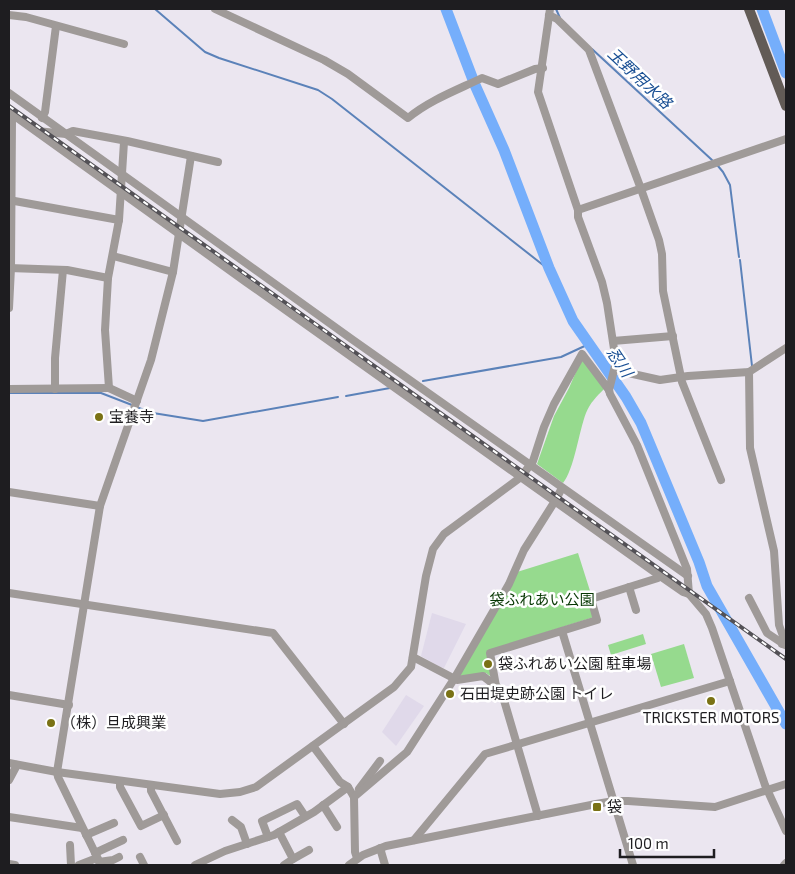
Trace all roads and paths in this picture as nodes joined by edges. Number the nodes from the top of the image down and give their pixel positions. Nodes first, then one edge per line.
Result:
1 (215, 9) edge
2 (750, 9) edge
3 (549, 12) edge
4 (9, 15) edge
5 (56, 26) junction
6 (124, 44) dead end
7 (543, 68) junction
8 (9, 93) edge
9 (786, 106) edge
10 (11, 116) edge
11 (42, 118) junction
12 (35, 131) junction
13 (66, 134) junction
14 (786, 139) edge
15 (124, 142) junction
16 (192, 156) junction
17 (218, 162) dead end
18 (121, 174) junction
19 (641, 189) junction
20 (121, 194) junction
21 (10, 200) edge
22 (578, 210) junction
23 (182, 216) junction
24 (119, 220) junction
25 (179, 233) junction
26 (113, 256) junction
27 (10, 268) edge
28 (63, 270) junction
29 (172, 272) junction
30 (108, 278) junction
31 (9, 308) edge
32 (673, 336) junction
33 (613, 341) junction
34 (786, 348) edge
35 (616, 368) junction
36 (749, 372) junction
37 (681, 377) junction
38 (109, 388) junction
39 (610, 388) junction
40 (9, 389) edge
41 (55, 389) junction
42 (137, 401) junction
43 (530, 465) junction
44 (521, 477) junction
45 (721, 480) dead end
46 (562, 488) junction
47 (9, 492) edge
48 (555, 502) junction
49 (100, 506) junction
50 (660, 576) junction
51 (688, 576) junction
52 (629, 587) junction
53 (9, 592) edge
54 (689, 594) junction
55 (749, 598) dead end
56 (84, 604) junction
57 (636, 610) dead end
58 (562, 631) junction
59 (784, 645) edge
60 (413, 657) junction
61 (454, 679) junction
62 (730, 681) junction
63 (496, 686) junction
64 (9, 695) edge
65 (69, 705) junction
66 (590, 722) junction
67 (344, 724) junction
68 (517, 745) junction
69 (313, 746) junction
70 (380, 761) dead end
71 (13, 764) edge
72 (57, 772) junction
73 (9, 780) edge
74 (120, 781) junction
75 (786, 784) edge
76 (151, 785) junction
77 (348, 788) junction
78 (767, 790) junction
79 (354, 796) junction
80 (614, 801) junction
81 (323, 805) junction
82 (164, 815) junction
83 (305, 816) junction
84 (538, 816) junction
85 (9, 817) edge
86 (232, 820) dead end
87 (114, 822) dead end
88 (337, 827) dead end
89 (786, 831) edge
90 (84, 832) junction
91 (279, 832) junction
92 (268, 837) junction
93 (123, 840) dead end
94 (414, 840) junction
95 (177, 841) dead end
96 (247, 844) junction
97 (70, 846) dead end
98 (380, 848) junction
99 (308, 850) dead end
100 (119, 857) dead end
101 (358, 858) junction
102 (293, 859) junction
103 (98, 860) edge
104 (9, 864) edge
105 (16, 865) edge
106 (71, 865) edge
107 (79, 865) edge
108 (195, 865) edge
109 (284, 865) edge
110 (349, 865) edge
111 (385, 865) edge
112 (633, 865) edge

1 - 7 street
2 - 9 main road
3 - 7 street
3 - 19 street
4 - 5 street
5 - 6 street
5 - 11 street
7 - 22 street
8 - 11 street
10 - 12 street
10 - 21 street
11 - 13 street
12 - 13 street
12 - 20 street
13 - 15 street
13 - 18 street
14 - 19 street
15 - 16 street
15 - 18 street
16 - 17 street
16 - 23 street
18 - 20 street
18 - 23 street
19 - 22 street
19 - 32 street
20 - 24 street
20 - 25 street
21 - 24 street
21 - 27 street
22 - 33 street
23 - 25 street
23 - 43 street
24 - 26 street
25 - 29 street
25 - 44 street
26 - 29 street
26 - 30 street
27 - 28 street
27 - 31 street
28 - 30 street
28 - 41 street
29 - 42 street
30 - 38 street
32 - 33 street
32 - 37 street
33 - 35 street
34 - 36 street
35 - 37 street
35 - 39 street
36 - 37 street
36 - 59 street
37 - 45 street
38 - 41 street
38 - 42 street
39 - 43 street
39 - 51 street
40 - 41 street
42 - 49 street
43 - 44 street
43 - 46 street
44 - 48 street
44 - 60 street
46 - 48 street
46 - 51 street
47 - 49 street
48 - 50 street
48 - 61 street
49 - 56 street
50 - 52 street
50 - 54 street
51 - 54 street
52 - 57 street
52 - 58 street
53 - 56 street
54 - 62 street
55 - 59 street
56 - 65 street
56 - 67 street
58 - 63 street
58 - 66 street
60 - 61 street
60 - 67 street
61 - 63 street
61 - 79 street
62 - 66 street
62 - 78 street
63 - 68 street
64 - 65 street
65 - 72 street
66 - 68 street
66 - 80 street
67 - 69 street
68 - 84 street
68 - 94 street
69 - 76 street
69 - 77 street
70 - 79 street
71 - 72 street
71 - 73 street
72 - 74 street
72 - 90 street
74 - 76 street
74 - 82 street
75 - 78 street
76 - 82 street
77 - 79 street
77 - 81 street
78 - 80 street
78 - 89 street
79 - 101 street
80 - 84 street
80 - 112 street
81 - 83 street
81 - 88 street
82 - 95 street
83 - 91 street
83 - 92 street
84 - 94 street
85 - 90 street
86 - 96 street
87 - 90 street
90 - 103 street
91 - 92 street
91 - 102 street
92 - 96 street
93 - 103 street
94 - 98 street
96 - 108 street
97 - 106 street
98 - 101 street
98 - 111 street
99 - 102 street
100 - 103 street
101 - 110 street
102 - 109 street
103 - 107 street
104 - 105 street

